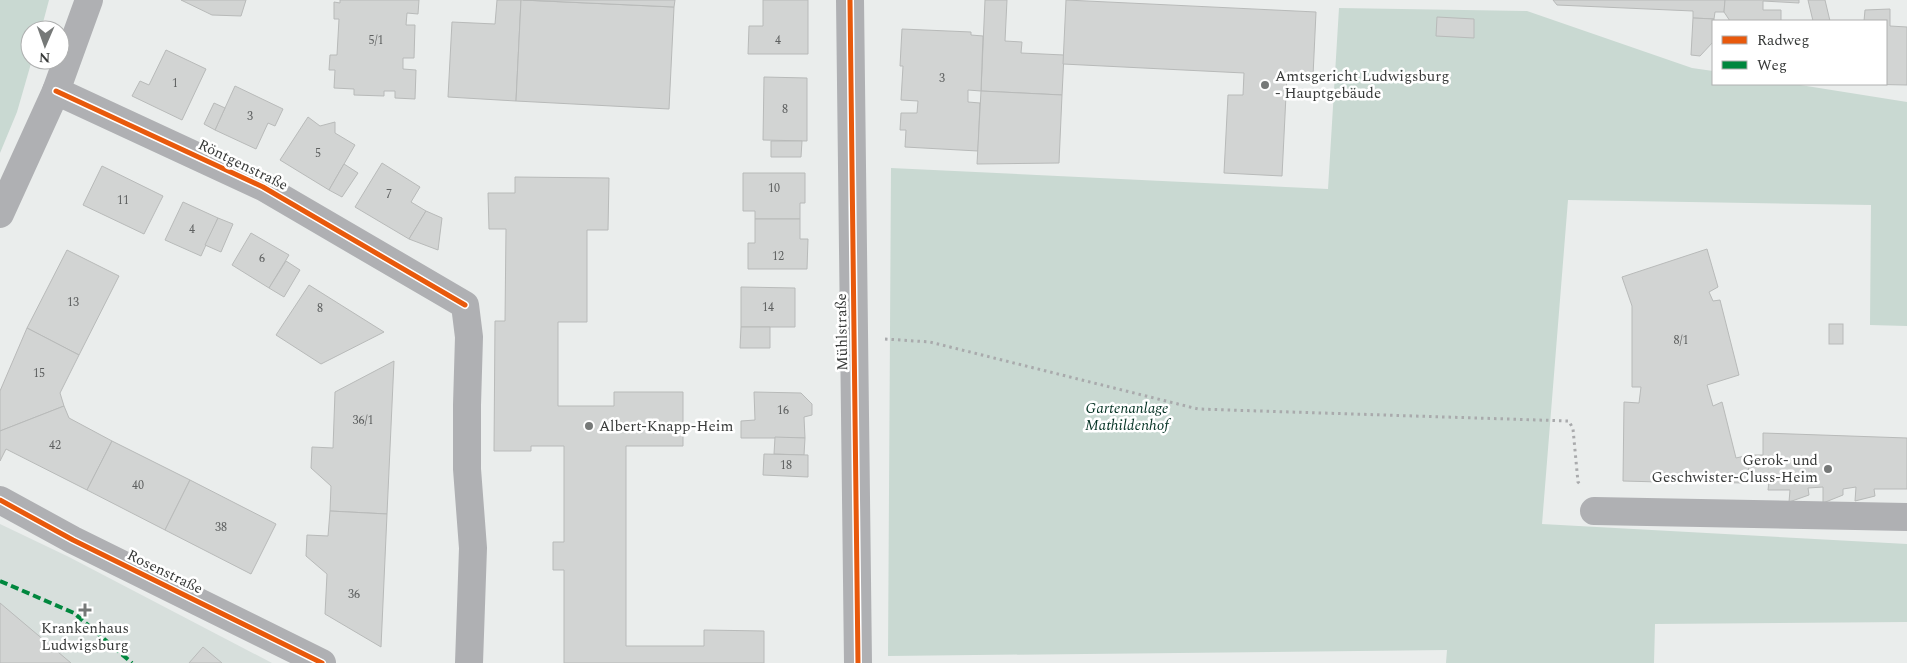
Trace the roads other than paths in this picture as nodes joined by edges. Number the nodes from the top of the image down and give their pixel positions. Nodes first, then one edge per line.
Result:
1 (89, 0) edge
2 (850, 0) edge
3 (56, 90) junction
4 (0, 214) edge
5 (1589, 499) road end
6 (0, 500) edge
7 (1907, 517) edge
8 (322, 663) edge
9 (469, 663) edge
10 (858, 663) edge

1 - 3 street
2 - 10 street, Mühlstraße
3 - 4 street
3 - 9 street, Röntgenstraße
5 - 7 street
6 - 8 street, Rosenstraße

